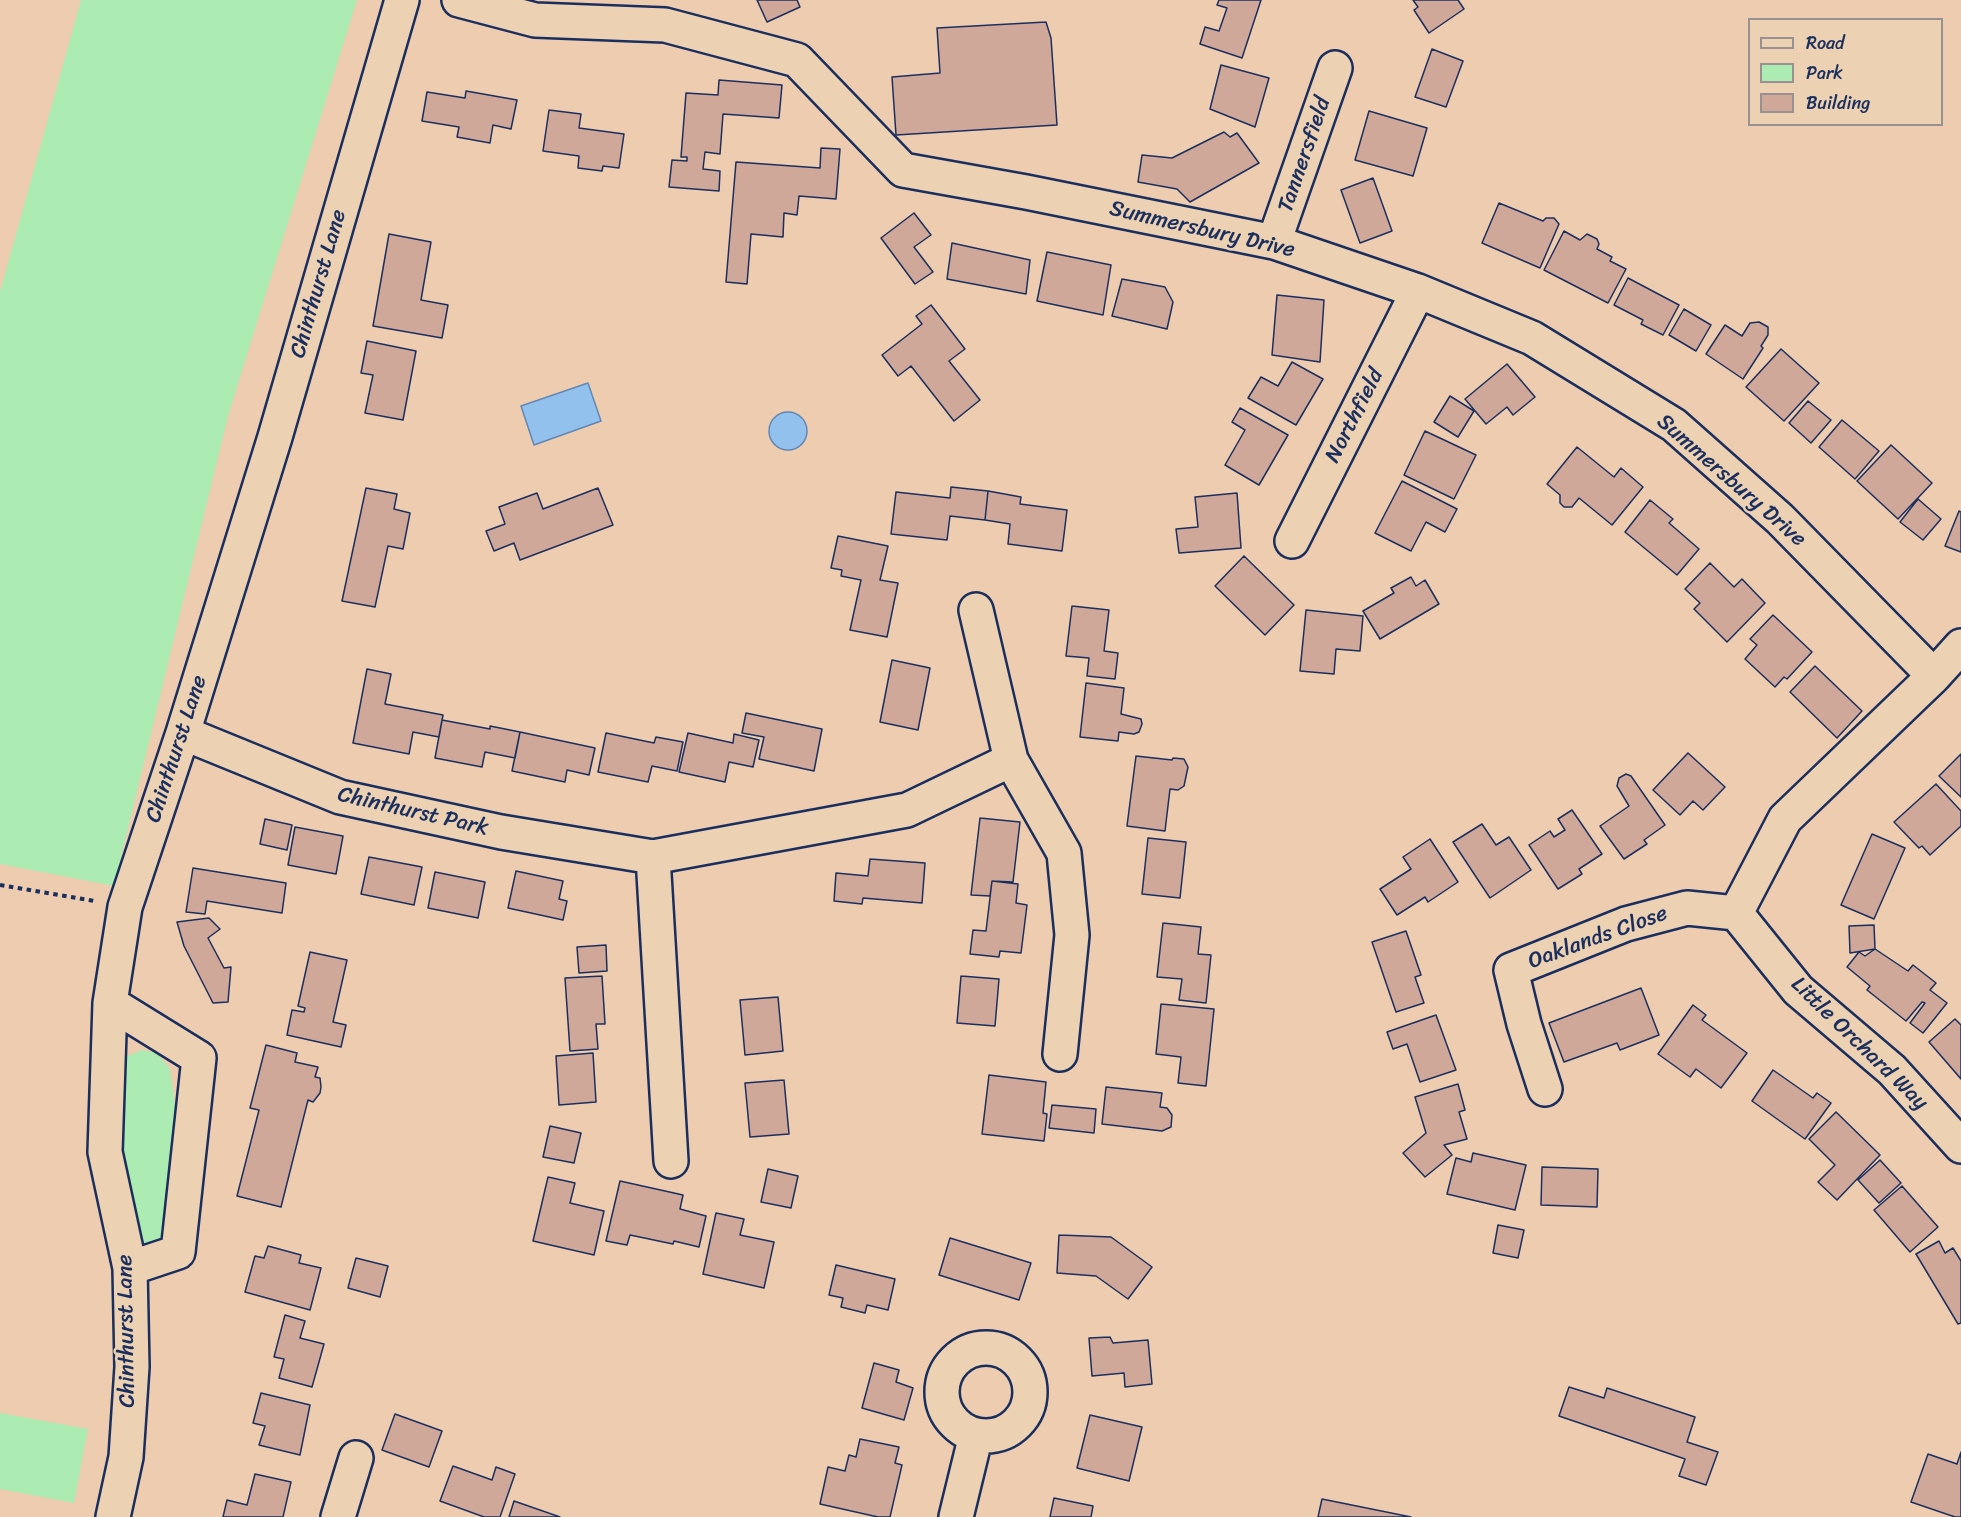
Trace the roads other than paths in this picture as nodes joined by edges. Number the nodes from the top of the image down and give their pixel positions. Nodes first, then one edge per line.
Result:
1 (402, 0) edge
2 (459, 0) edge
3 (668, 12) edge
4 (1335, 69) dead end
5 (1274, 242) junction
6 (1418, 291) junction
7 (1292, 541) dead end
8 (976, 610) dead end
9 (1961, 646) edge
10 (1934, 676) junction
11 (183, 733) junction
12 (1011, 759) junction
13 (653, 857) junction
14 (1736, 913) junction
15 (110, 1003) junction
16 (1060, 1054) dead end
17 (1545, 1089) dead end
18 (1961, 1146) edge
19 (671, 1161) dead end
20 (130, 1268) junction
21 (976, 1435) dead end
22 (356, 1458) dead end
23 (113, 1517) edge
24 (339, 1517) edge
25 (956, 1517) edge

1 - 11 street, Chinthurst Lane
2 - 3 street, Summersbury Drive
3 - 5 street, Summersbury Drive
4 - 5 street, Tannersfield
5 - 6 street, Summersbury Drive
6 - 7 street, Northfield
6 - 10 street, Summersbury Drive
8 - 12 street
9 - 10 street
10 - 14 street
11 - 13 street, Chinthurst Park
11 - 15 street, Chinthurst Lane
12 - 13 street, Chinthurst Park
12 - 16 street
13 - 19 street
14 - 17 street, Oaklands Close
14 - 18 street, Little Orchard Way
15 - 20 street, Chinthurst Lane
15 - 20 street
20 - 23 street, Chinthurst Lane
21 - 25 street
22 - 24 street

